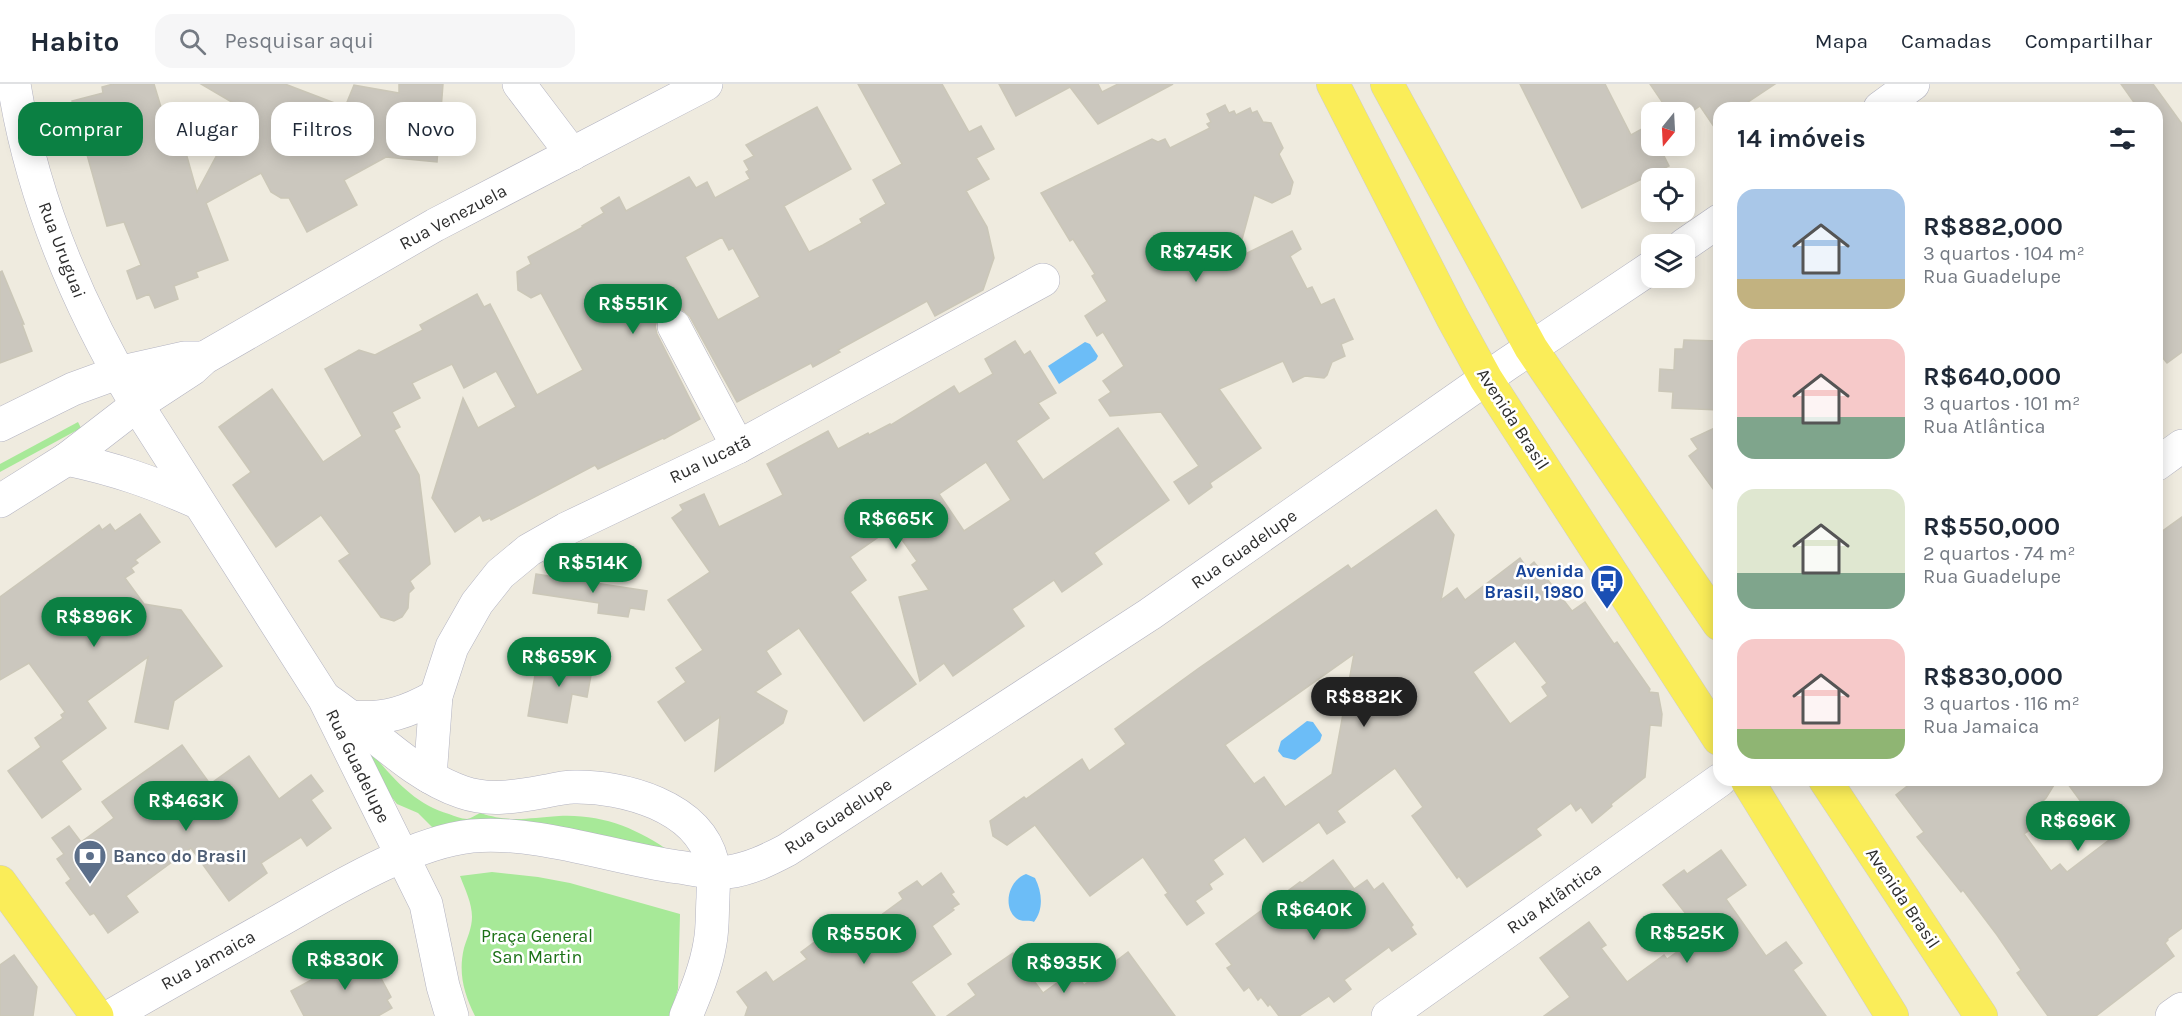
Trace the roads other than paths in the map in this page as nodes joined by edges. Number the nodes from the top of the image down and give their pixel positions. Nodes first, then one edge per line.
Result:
1 (14, 84) edge
2 (519, 84) edge
3 (706, 84) edge
4 (1333, 84) edge
5 (1387, 84) edge
6 (1913, 84) edge
7 (1888, 102) edge
8 (572, 154) junction
9 (1713, 225) edge
10 (1695, 237) edge
11 (1641, 274) edge
12 (1043, 280) dead end
13 (674, 326) dead end
14 (1531, 348) junction
15 (204, 358) junction
16 (117, 373) junction
17 (1486, 379) junction
18 (137, 405) junction
19 (0, 425) edge
20 (2182, 446) edge
21 (738, 447) junction
22 (68, 459) junction
23 (2163, 460) edge
24 (0, 501) edge
25 (197, 502) junction
26 (1713, 615) edge
27 (436, 696) junction
28 (324, 698) junction
29 (352, 717) junction
30 (1713, 730) edge
31 (430, 777) junction
32 (1713, 785) edge
33 (1751, 786) edge
34 (1829, 786) edge
35 (402, 856) junction
36 (714, 872) junction
37 (0, 882) edge
38 (2182, 1009) edge
39 (97, 1016) edge
40 (111, 1016) edge
41 (452, 1016) edge
42 (686, 1016) edge
43 (1389, 1016) edge
44 (1892, 1016) edge
45 (1982, 1016) edge
46 (2172, 1016) edge

1 - 16 street, Rua Uruguai
2 - 8 street
3 - 8 street, Rua Venezuela
4 - 17 main road, Avenida Brasil
5 - 14 main road
6 - 7 street
8 - 15 street, Rua Venezuela
9 - 10 street
11 - 14 street, Rua Guadelupe
12 - 21 street, Rua Iucatã
13 - 21 street
14 - 17 street, Rua Guadelupe
14 - 26 main road
15 - 16 street, Rua Venezuela
15 - 18 street, Rua Venezuela
16 - 18 street, Rua Uruguai
16 - 19 street, Rua Venezuela
17 - 30 main road, Avenida Brasil
17 - 36 street, Rua Guadelupe
18 - 22 street, Rua Venezuela
18 - 25 street, Rua Guadelupe
20 - 23 street
21 - 27 street, Rua Iucatã
22 - 24 street, Rua Venezuela
22 - 25 street
25 - 28 street, Rua Guadelupe
27 - 29 street
27 - 31 street, Rua Iucatã
28 - 29 street
28 - 35 street, Rua Guadelupe
29 - 31 street
31 - 36 street
32 - 43 street, Rua Atlântica
33 - 44 main road
34 - 45 main road, Avenida Brasil
35 - 36 street, Rua Guadelupe
35 - 40 street, Rua Jamaica
35 - 41 street
36 - 42 street
37 - 39 main road
38 - 46 street

